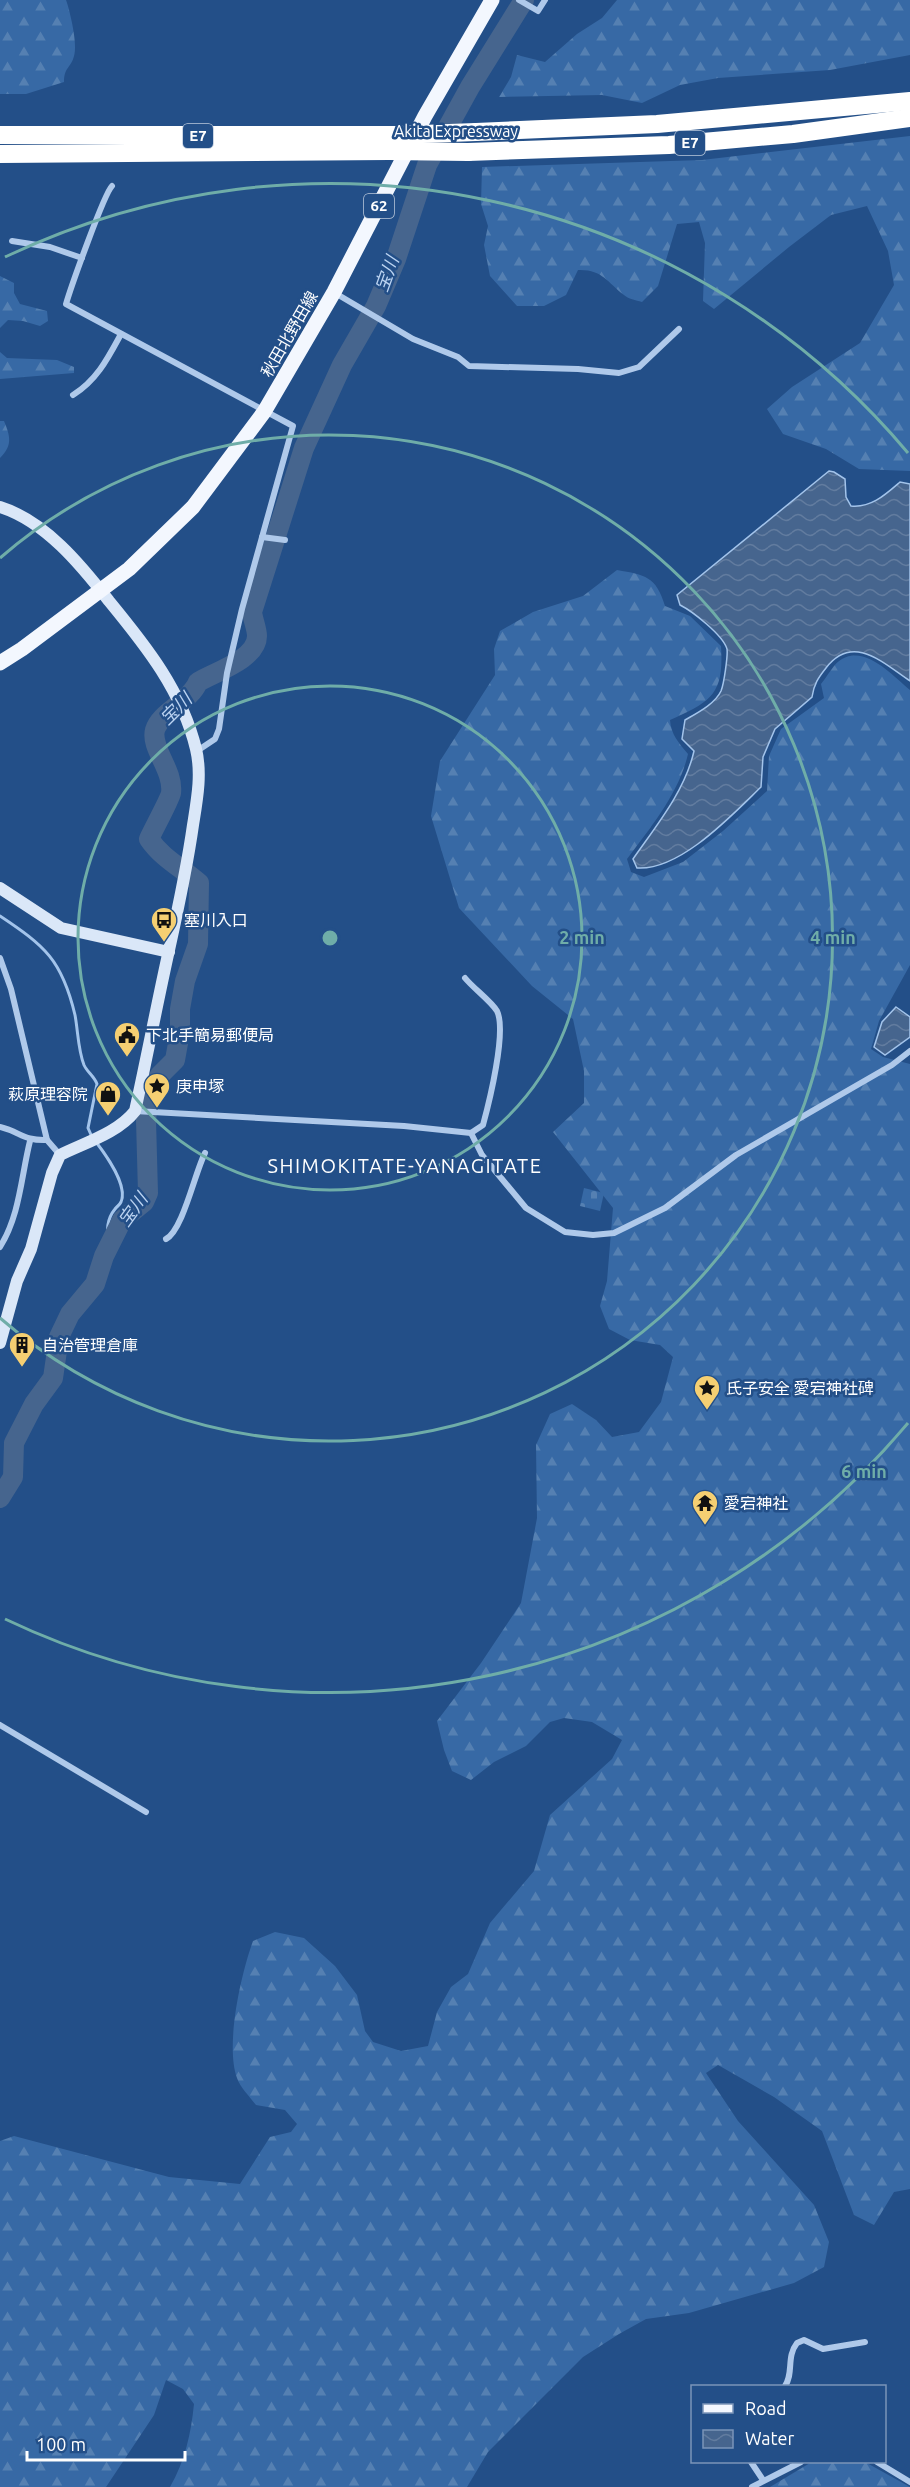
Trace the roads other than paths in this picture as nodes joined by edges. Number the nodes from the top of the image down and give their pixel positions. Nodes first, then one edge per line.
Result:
1 (492, 0) edge
2 (519, 0) edge
3 (545, 0) edge
4 (910, 101) edge
5 (910, 118) edge
6 (0, 135) edge
7 (392, 143) junction
8 (0, 154) edge
9 (112, 186) dead end
10 (12, 241) dead end
11 (82, 258) junction
12 (334, 292) junction
13 (680, 329) dead end
14 (121, 334) junction
15 (73, 395) dead end
16 (264, 412) junction
17 (0, 507) edge
18 (262, 537) junction
19 (285, 540) dead end
20 (101, 591) junction
21 (47, 632) junction
22 (0, 654) edge
23 (0, 663) edge
24 (197, 751) junction
25 (0, 888) edge
26 (169, 952) junction
27 (0, 958) edge
28 (465, 978) dead end
29 (910, 1051) edge
30 (138, 1111) junction
31 (0, 1127) edge
32 (471, 1133) junction
33 (47, 1140) junction
34 (30, 1141) junction
35 (205, 1153) dead end
36 (60, 1155) junction
37 (166, 1239) dead end
38 (0, 1247) edge
39 (0, 1343) edge
40 (0, 1725) edge
41 (146, 1812) dead end
42 (865, 2342) dead end
43 (786, 2385) edge
44 (752, 2463) edge
45 (799, 2463) edge
46 (879, 2463) edge
47 (763, 2480) junction
48 (910, 2482) edge
49 (752, 2487) edge

1 - 12 main road, 秋田北野田線 / 62
2 - 3 street
4 - 7 highway, Akita Expressway / E7, bridge
5 - 7 highway, Akita Expressway / E7, bridge
6 - 7 highway, Akita Expressway / E7
7 - 8 highway, Akita Expressway / E7
9 - 11 street
10 - 11 street
11 - 14 street
12 - 13 street
12 - 16 main road, 秋田北野田線 / 62
14 - 15 street
14 - 16 street
16 - 18 street
16 - 20 main road, 秋田北野田線 / 62
17 - 20 street
18 - 19 street
18 - 24 street
20 - 21 main road, 秋田北野田線 / 62
20 - 24 street
21 - 22 main road, 秋田北野田線 / 62
21 - 23 main road, 秋田北野田線 / 62
24 - 26 street
25 - 26 street
26 - 30 street
27 - 33 street
28 - 32 street
29 - 32 street
30 - 32 street
30 - 36 street
31 - 34 street
33 - 34 street
33 - 36 street
34 - 38 street
35 - 37 street
36 - 39 street
40 - 41 street
42 - 43 street
44 - 47 street
45 - 47 street
46 - 48 street
47 - 49 street

